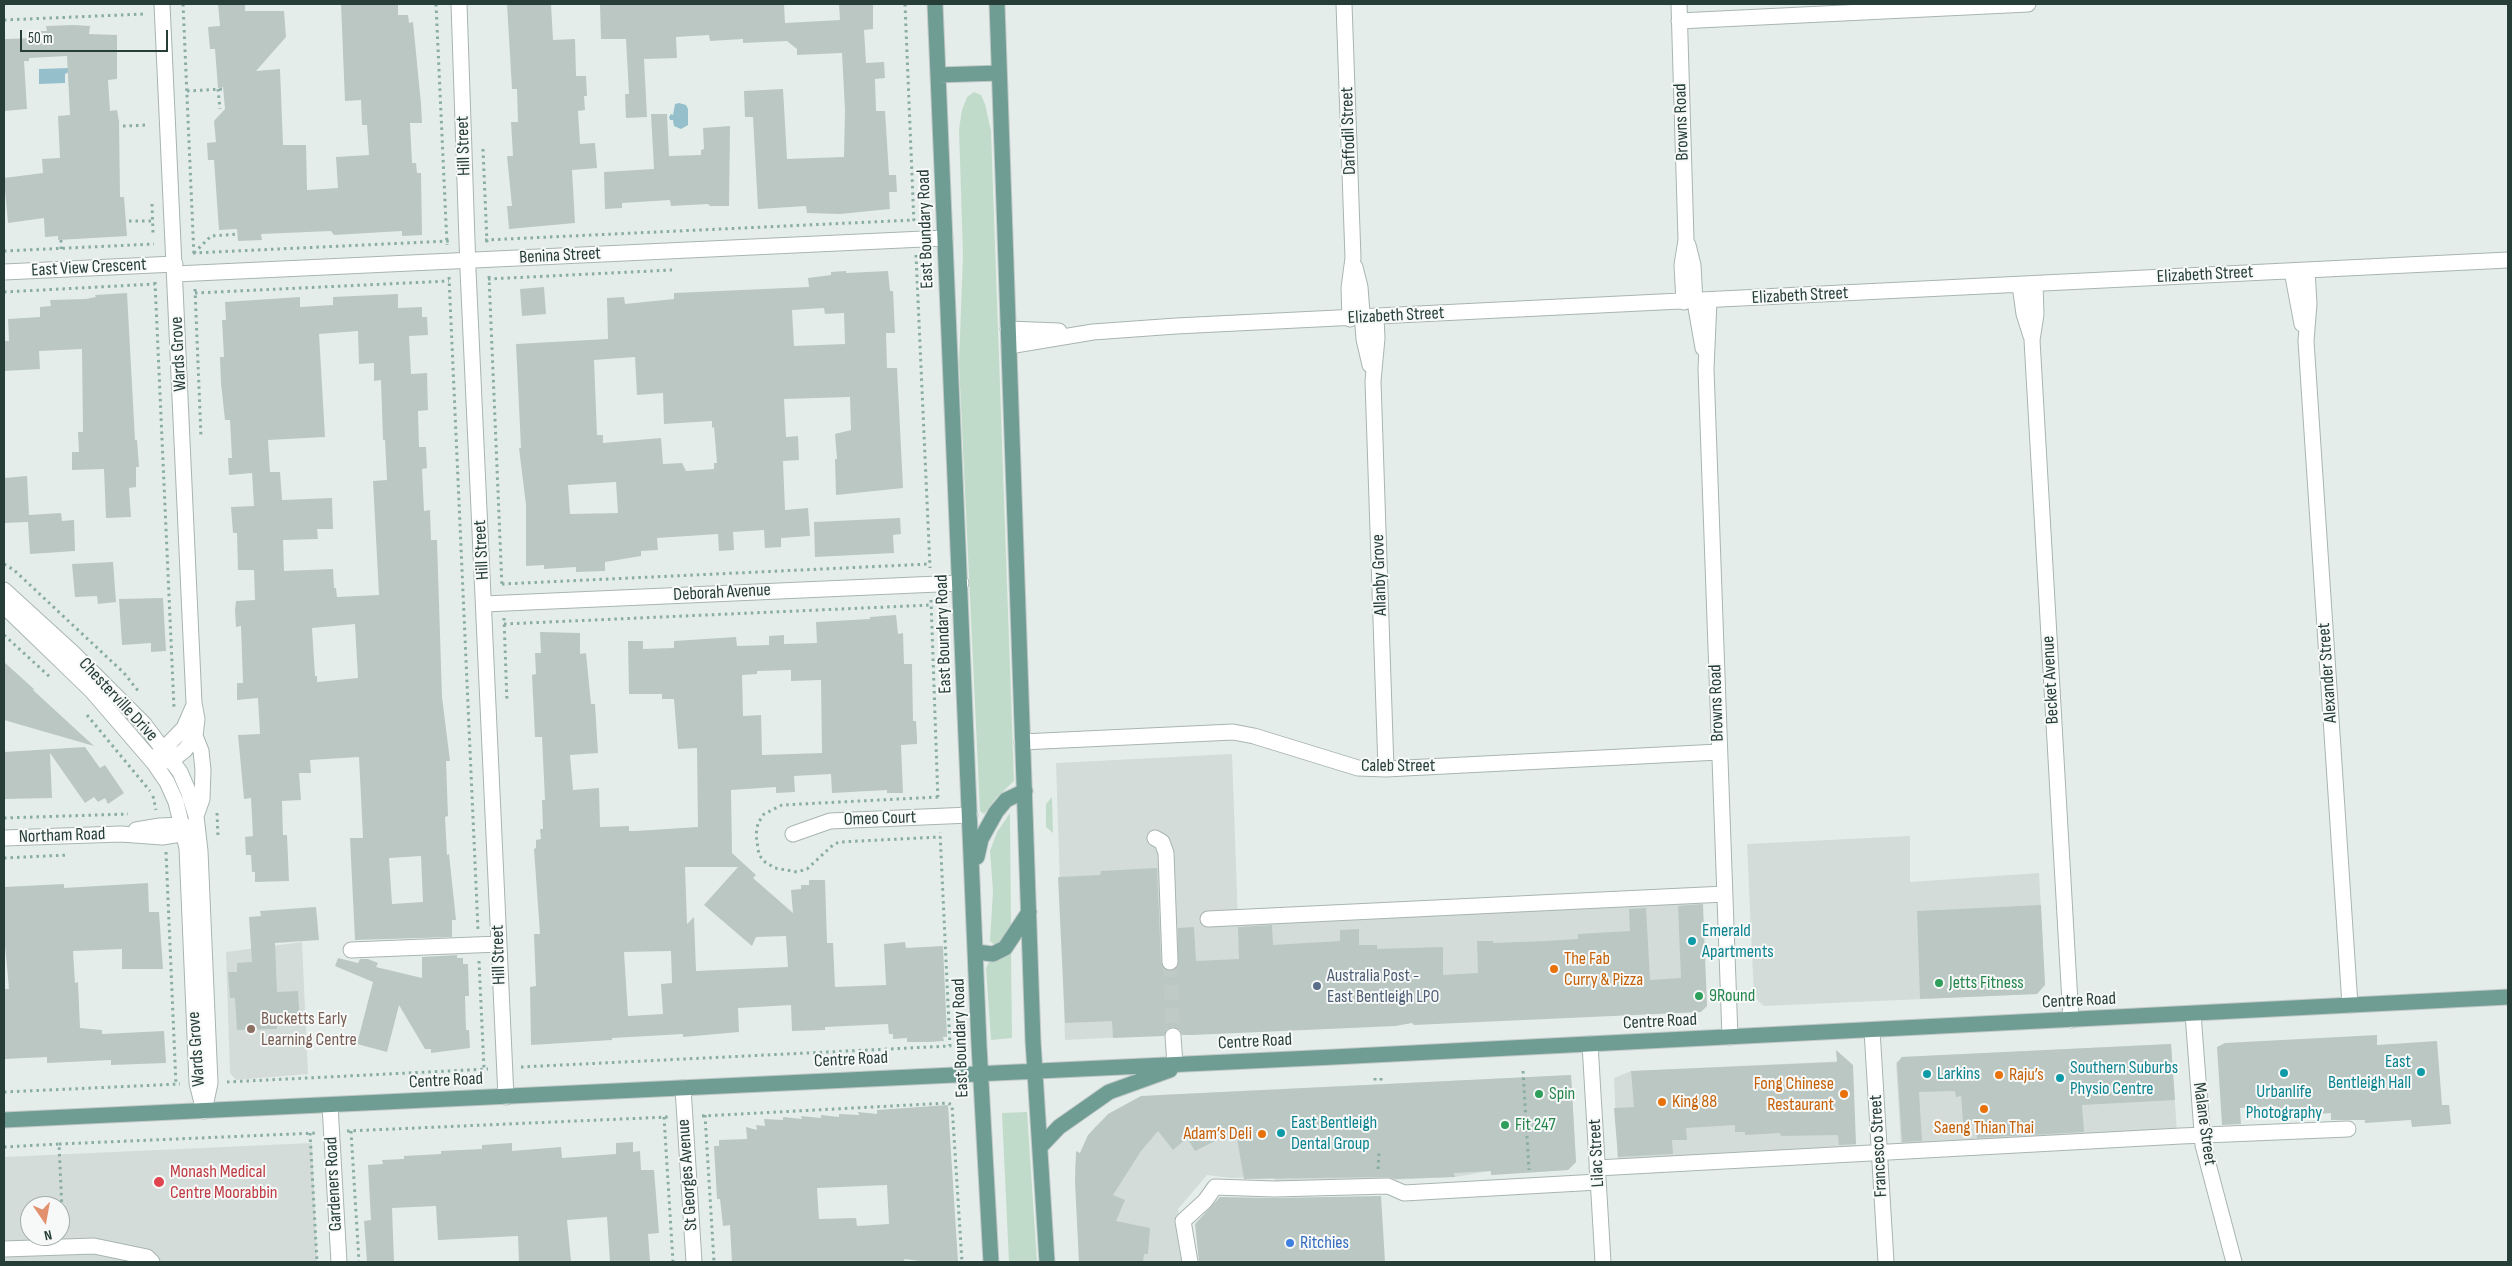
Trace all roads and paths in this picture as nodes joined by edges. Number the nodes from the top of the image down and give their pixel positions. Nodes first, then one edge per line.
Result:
1 (162, 4) edge
2 (436, 4) edge
3 (459, 4) edge
4 (905, 4) edge
5 (935, 4) edge
6 (997, 4) edge
7 (1344, 4) edge
8 (1679, 4) edge
9 (2028, 4) edge
10 (143, 9) dead end
11 (144, 14) junction
12 (4, 20) edge
13 (1679, 21) junction
14 (144, 23) dead end
15 (999, 72) junction
16 (938, 75) junction
17 (218, 89) junction
18 (224, 89) dead end
19 (187, 90) dead end
20 (220, 109) dead end
21 (148, 116) dead end
22 (148, 125) junction
23 (123, 126) dead end
24 (149, 134) dead end
25 (483, 141) dead end
26 (152, 197) dead end
27 (914, 220) junction
28 (152, 221) junction
29 (129, 222) dead end
30 (238, 234) dead end
31 (945, 238) junction
32 (915, 239) junction
33 (61, 240) dead end
34 (487, 240) junction
35 (467, 241) junction
36 (447, 242) junction
37 (154, 244) junction
38 (62, 249) junction
39 (4, 252) edge
40 (916, 258) junction
41 (906, 259) dead end
42 (488, 260) junction
43 (2508, 260) edge
44 (468, 261) junction
45 (448, 262) junction
46 (154, 265) junction
47 (175, 269) junction
48 (678, 270) dead end
49 (2300, 270) junction
50 (4, 272) edge
51 (489, 279) junction
52 (469, 280) junction
53 (449, 281) junction
54 (155, 284) junction
55 (2027, 284) junction
56 (4, 292) edge
57 (195, 293) dead end
58 (1696, 301) junction
59 (1363, 318) junction
60 (1008, 329) junction
61 (1092, 332) junction
62 (1009, 346) junction
63 (929, 564) junction
64 (960, 583) junction
65 (502, 584) junction
66 (930, 584) junction
67 (4, 590) edge
68 (484, 604) junction
69 (503, 604) junction
70 (931, 604) junction
71 (4, 606) edge
72 (504, 624) junction
73 (194, 703) junction
74 (507, 703) dead end
75 (174, 713) dead end
76 (195, 736) junction
77 (1022, 742) junction
78 (1719, 752) junction
79 (168, 754) junction
80 (154, 763) junction
81 (1386, 769) junction
82 (1025, 791) junction
83 (157, 812) dead end
84 (138, 813) dead end
85 (147, 813) dead end
86 (196, 816) junction
87 (970, 816) junction
88 (939, 817) junction
89 (4, 818) edge
90 (189, 830) junction
91 (793, 834) dead end
92 (4, 838) edge
93 (1155, 838) dead end
94 (974, 891) junction
95 (1725, 894) junction
96 (1029, 912) junction
97 (1208, 920) dead end
98 (499, 944) junction
99 (478, 945) junction
100 (351, 950) dead end
101 (976, 952) junction
102 (1170, 962) tunnel mouth
103 (2508, 997) edge
104 (2350, 1005) junction
105 (2193, 1014) junction
106 (2071, 1020) junction
107 (1872, 1030) junction
108 (1173, 1036) tunnel mouth
109 (1730, 1037) junction
110 (1590, 1044) junction
111 (523, 1058) dead end
112 (1180, 1064) junction
113 (523, 1067) junction
114 (504, 1068) junction
115 (484, 1069) junction
116 (1036, 1070) junction
117 (1523, 1071) dead end
118 (980, 1073) junction
119 (1375, 1078) dead end
120 (1381, 1078) dead end
121 (204, 1083) junction
122 (1375, 1084) dead end
123 (1381, 1084) dead end
124 (683, 1088) junction
125 (4, 1092) edge
126 (506, 1096) junction
127 (330, 1105) junction
128 (204, 1111) junction
129 (705, 1115) junction
130 (684, 1116) junction
131 (664, 1117) junction
132 (4, 1120) edge
133 (2348, 1129) dead end
134 (351, 1131) junction
135 (331, 1132) junction
136 (310, 1133) junction
137 (2202, 1136) junction
138 (59, 1144) junction
139 (4, 1147) edge
140 (1040, 1147) junction
141 (1880, 1154) junction
142 (1598, 1175) junction
143 (1530, 1186) junction
144 (63, 1247) junction
145 (4, 1249) edge
146 (152, 1262) edge
147 (318, 1262) edge
148 (339, 1262) edge
149 (359, 1262) edge
150 (673, 1262) edge
151 (694, 1262) edge
152 (714, 1262) edge
153 (962, 1262) edge
154 (991, 1262) edge
155 (1047, 1262) edge
156 (1190, 1262) edge
157 (1603, 1262) edge
158 (1886, 1262) edge
159 (2234, 1262) edge

1 - 47 street, Wards Grove
2 - 36 path
3 - 35 street, Hill Street
4 - 27 path
5 - 16 main road, East Boundary Road
6 - 15 main road
7 - 59 street, Daffodil Street
8 - 13 street, Browns Road
9 - 13 street
10 - 11 path
11 - 12 path
11 - 14 path
13 - 58 street, Browns Road
15 - 16 main road
15 - 60 main road
16 - 31 main road, East Boundary Road
17 - 18 path
17 - 19 path
17 - 20 path
21 - 22 path
22 - 23 path
22 - 24 path
25 - 34 path
26 - 28 path
27 - 32 path
27 - 34 path
28 - 29 path
28 - 37 path
30 - 36 path
31 - 32 street, Benina Street
31 - 64 main road, East Boundary Road
32 - 40 path
32 - 42 street, Benina Street
33 - 38 path
34 - 35 path
34 - 42 path
35 - 36 path
35 - 44 street, Hill Street
36 - 45 path
37 - 38 path
37 - 46 path
38 - 39 path
40 - 41 path
40 - 63 path
42 - 44 street, Benina Street
42 - 51 path
43 - 49 street, Elizabeth Street
44 - 45 street, Benina Street
44 - 52 street, Hill Street
45 - 47 street, Benina Street
45 - 53 path
46 - 47 street, East View Crescent
46 - 50 street, East View Crescent
46 - 54 path
47 - 73 street, Wards Grove
48 - 51 path
49 - 55 street, Elizabeth Street
49 - 104 street, Alexander Street
51 - 52 path
51 - 65 path
52 - 53 path
52 - 68 street, Hill Street
53 - 57 path
53 - 99 path
54 - 56 path
54 - 75 path
55 - 58 street, Elizabeth Street
55 - 106 street, Becket Avenue
58 - 59 street, Elizabeth Street
58 - 78 street, Browns Road
59 - 61 street, Elizabeth Street
59 - 81 street, Allanby Grove
60 - 61 street, Elizabeth Street
60 - 62 main road
61 - 62 street, Elizabeth Street
62 - 77 main road
63 - 65 path
63 - 66 path
64 - 66 street, Deborah Avenue
64 - 87 main road, East Boundary Road
65 - 69 path
66 - 69 street, Deborah Avenue
66 - 70 path
67 - 79 street, Chesterville Drive
68 - 69 street, Deborah Avenue
68 - 98 street, Hill Street
69 - 72 path
70 - 72 path
70 - 88 path
71 - 80 street, Chesterville Drive
72 - 74 path
73 - 76 street, Wards Grove
73 - 79 street, Wards Grove
76 - 79 street, Wards Grove
76 - 86 street
77 - 81 street, Caleb Street
77 - 82 main road
78 - 81 street, Caleb Street
78 - 95 street, Browns Road
79 - 80 street, Wards Grove
79 - 86 street, Chesterville Drive
80 - 90 street, Chesterville Drive
82 - 94 main road
82 - 96 main road
83 - 85 path
84 - 89 path
86 - 90 street, Chesterville Drive
87 - 88 street, Omeo Court
87 - 94 main road, East Boundary Road
88 - 91 street, Omeo Court
88 - 113 path
90 - 92 street, Northam Road
90 - 121 street, Wards Grove
93 - 102 street
94 - 101 main road, East Boundary Road
95 - 97 street
95 - 109 street, Browns Road
96 - 101 main road
96 - 116 main road
98 - 99 street
98 - 114 street, Hill Street
99 - 100 street
99 - 115 path
101 - 118 main road, East Boundary Road
103 - 104 main road, Centre Road
104 - 105 main road, Centre Road
105 - 106 main road, Centre Road
105 - 137 street, Malane Street
106 - 107 main road, Centre Road
107 - 109 main road, Centre Road
107 - 141 street, Francesco Street
108 - 112 street
109 - 110 main road, Centre Road
110 - 112 main road, Centre Road
110 - 142 street, Lilac Street
111 - 113 path
112 - 116 main road, Centre Road
112 - 140 main road
113 - 114 path
114 - 115 path
114 - 126 street, Hill Street
115 - 121 path
116 - 118 main road, Centre Road
116 - 140 main road
117 - 143 path
118 - 124 main road, Centre Road
118 - 154 main road, East Boundary Road
119 - 122 path
120 - 123 path
121 - 125 path
121 - 128 street, Wards Grove
124 - 126 main road, Centre Road
124 - 130 street, St Georges Avenue
126 - 127 main road, Centre Road
127 - 128 main road, Centre Road
127 - 135 street, Gardeners Road
128 - 132 main road, Centre Road
129 - 130 path
129 - 152 path
129 - 153 path
130 - 131 path
130 - 151 street, St Georges Avenue
131 - 134 path
131 - 150 path
133 - 137 street
134 - 135 path
134 - 149 path
135 - 136 path
135 - 148 street, Gardeners Road
136 - 138 path
136 - 147 path
137 - 141 street
137 - 159 street, Malane Street
138 - 139 path
138 - 144 path
140 - 155 main road
141 - 142 street
141 - 158 street, Francesco Street
142 - 143 street
142 - 157 street, Lilac Street
143 - 156 street
144 - 145 street
144 - 146 street

